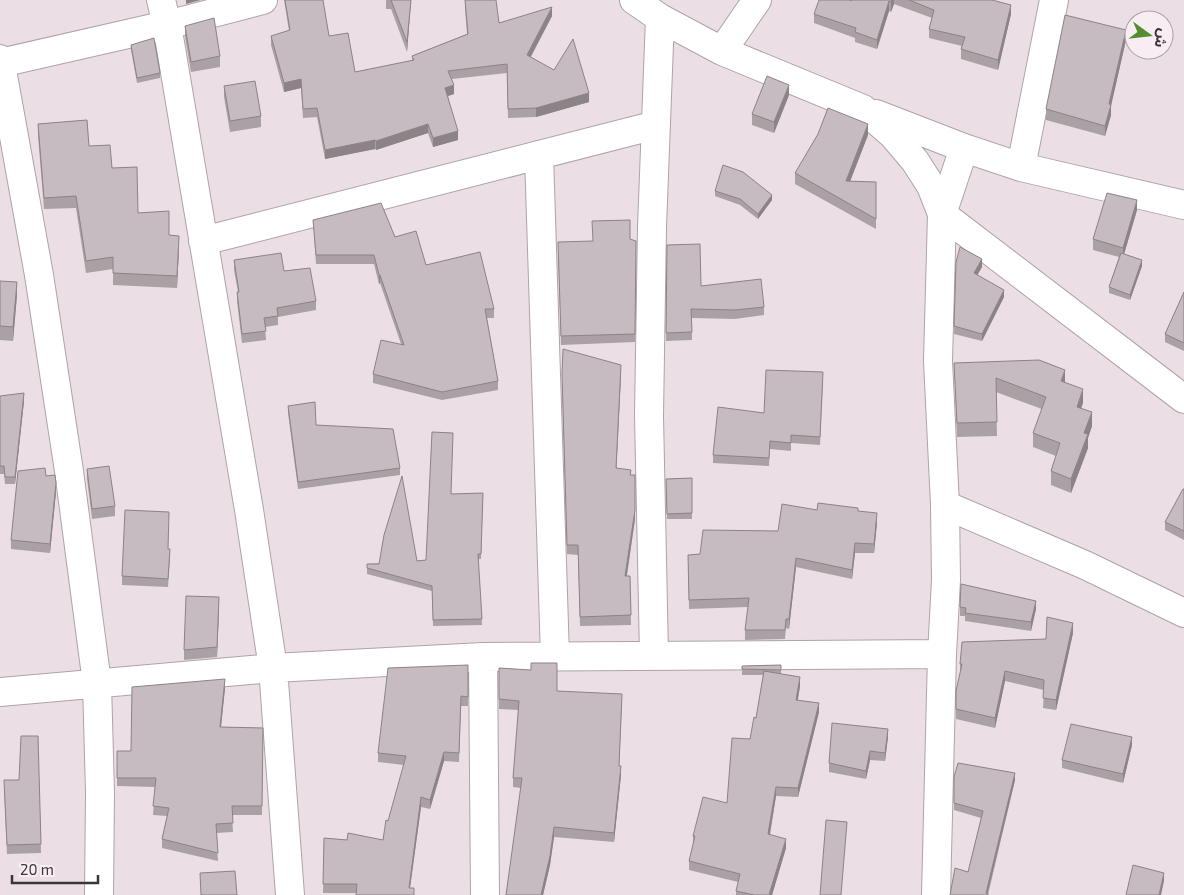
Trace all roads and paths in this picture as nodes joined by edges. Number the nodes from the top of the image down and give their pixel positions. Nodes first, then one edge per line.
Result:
1 (262, 0) edge
2 (634, 0) edge
3 (757, 0) edge
4 (1054, 0) edge
5 (164, 13) edge
6 (660, 18) junction
7 (722, 51) junction
8 (0, 61) edge
9 (863, 109) junction
10 (656, 125) junction
11 (964, 148) junction
12 (539, 155) junction
13 (1021, 167) junction
14 (1184, 205) edge
15 (942, 214) junction
16 (203, 241) junction
17 (1184, 399) edge
18 (945, 505) junction
19 (1184, 613) edge
20 (942, 654) junction
21 (654, 655) junction
22 (482, 657) junction
23 (554, 657) junction
24 (273, 668) junction
25 (97, 683) junction
26 (0, 692) edge
27 (99, 895) edge
28 (290, 895) edge
29 (484, 895) edge
30 (936, 895) edge

1 - 5 street
2 - 6 street
3 - 7 street
4 - 13 street
5 - 8 street
5 - 16 street
6 - 7 street
6 - 10 street
7 - 9 street
8 - 25 street
9 - 11 street
9 - 15 street
10 - 12 street
10 - 21 street
11 - 13 street
11 - 15 street
12 - 16 street
12 - 23 street
13 - 14 street
15 - 17 street
15 - 18 street
16 - 24 street
18 - 19 street
18 - 20 street
20 - 21 street
20 - 30 street
21 - 23 street
22 - 23 street
22 - 24 street
22 - 29 street
24 - 25 street
24 - 28 street
25 - 26 street
25 - 27 street

